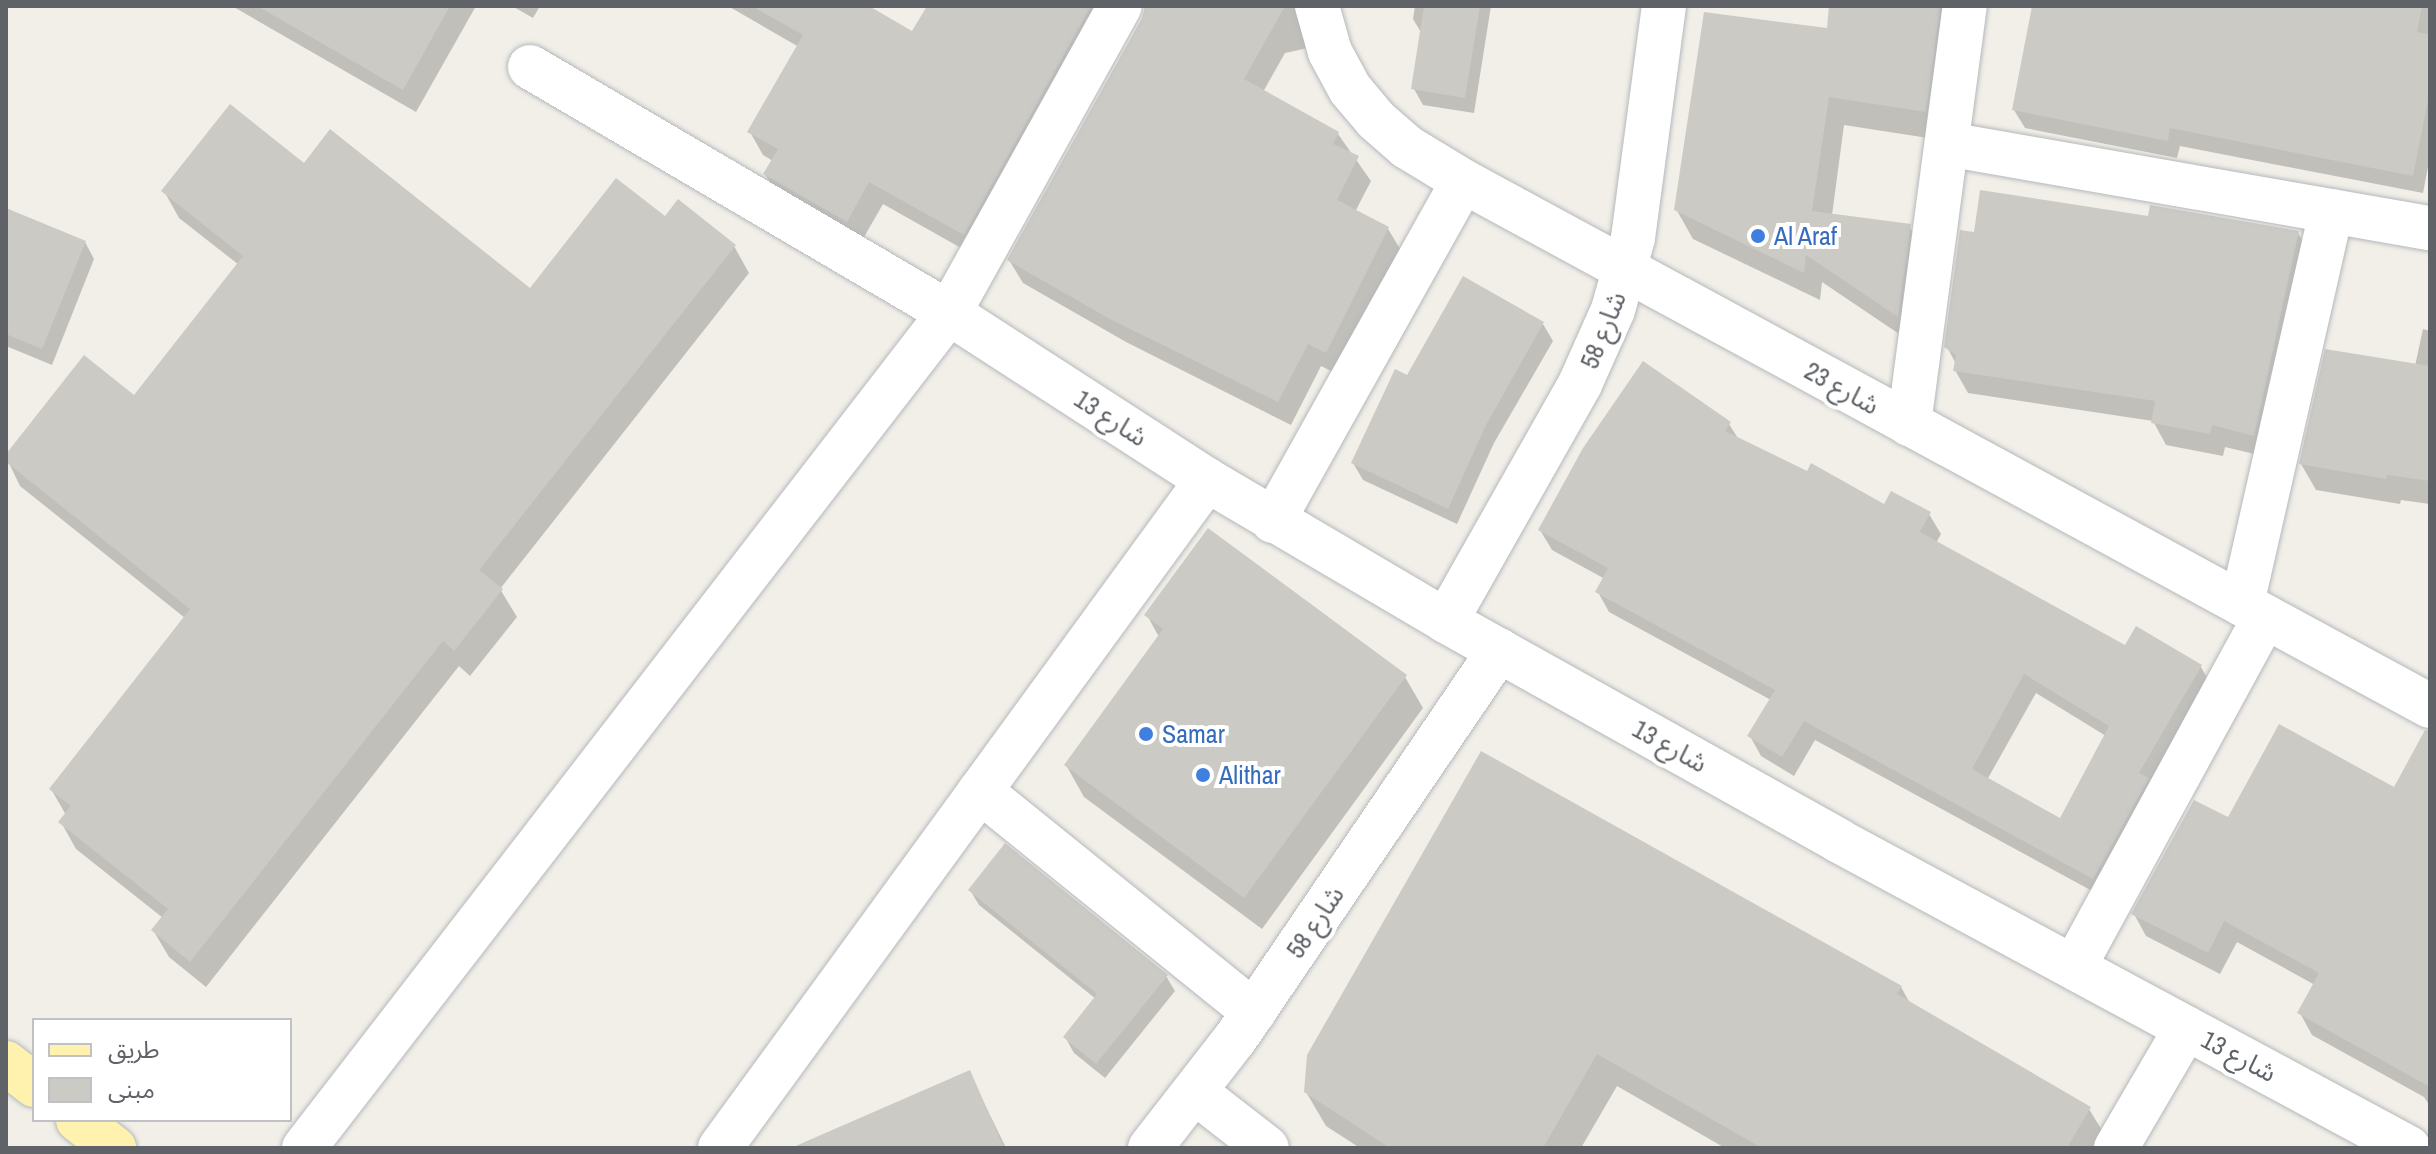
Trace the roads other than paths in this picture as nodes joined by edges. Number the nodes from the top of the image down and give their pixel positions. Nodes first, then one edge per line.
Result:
1 (1120, 6) edge
2 (1317, 6) edge
3 (1664, 6) edge
4 (1965, 6) edge
5 (530, 67) dead end
6 (1947, 144) junction
7 (1463, 181) junction
8 (2331, 211) junction
9 (2430, 228) edge
10 (1626, 270) junction
11 (949, 313) junction
12 (1909, 424) junction
13 (1207, 480) junction
14 (1273, 521) junction
15 (2253, 611) junction
16 (1446, 621) junction
17 (1499, 650) junction
18 (2430, 706) edge
19 (980, 791) junction
20 (2074, 967) junction
21 (1254, 1012) junction
22 (2186, 1028) junction
23 (6, 1063) edge
24 (32, 1083) edge
25 (1195, 1092) junction
26 (81, 1122) edge
27 (114, 1148) edge
28 (304, 1148) edge
29 (720, 1148) edge
30 (1150, 1148) edge
31 (1267, 1148) edge
32 (2116, 1148) edge
33 (2409, 1148) edge

1 - 11 street
2 - 7 street, شارع 23
3 - 10 street, شارع 58
4 - 6 street
5 - 11 street, شارع 13
6 - 8 street
6 - 12 street
7 - 10 street, شارع 23
7 - 14 street
8 - 9 street
8 - 15 street
10 - 12 street, شارع 23
10 - 16 street, شارع 58
11 - 13 street, شارع 13
11 - 28 street
12 - 15 street, شارع 23
13 - 14 street, شارع 13
13 - 19 street
14 - 16 street, شارع 13
15 - 18 street, شارع 23
15 - 20 street
16 - 17 street, شارع 13
17 - 20 street, شارع 13
17 - 21 street, شارع 58
19 - 21 street
19 - 29 street
20 - 22 street, شارع 13
21 - 25 street, شارع 58
22 - 32 street
22 - 33 street, شارع 13
23 - 24 main road
25 - 30 street, شارع 58
25 - 31 street
26 - 27 main road

